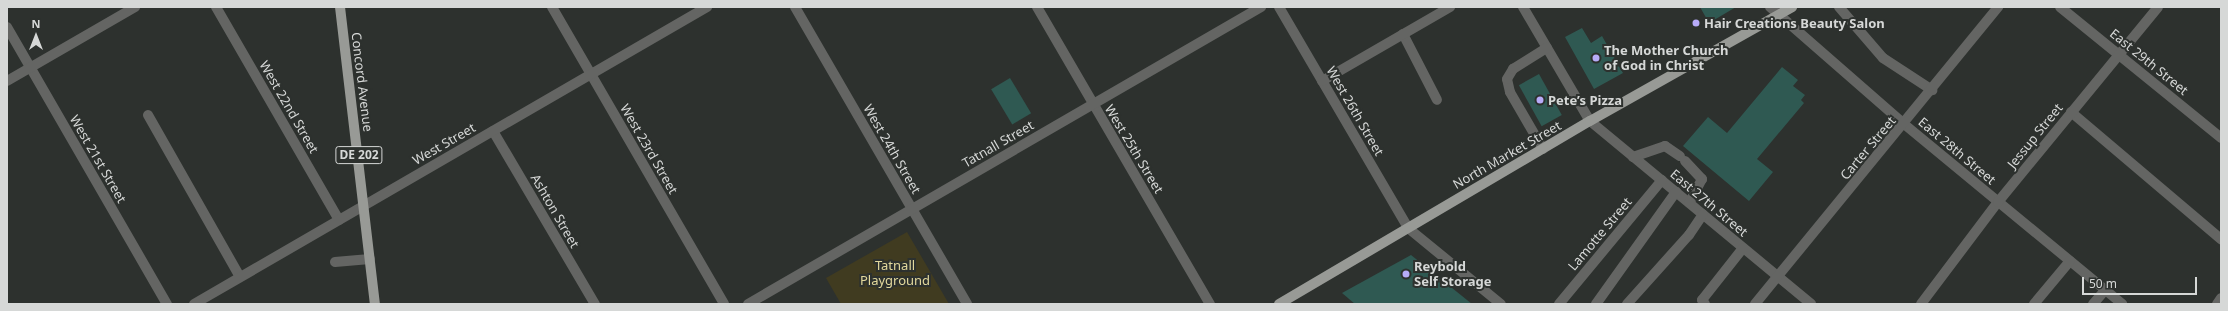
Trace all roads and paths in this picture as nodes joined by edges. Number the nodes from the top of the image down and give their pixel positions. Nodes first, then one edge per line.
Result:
1 (135, 7) edge
2 (216, 7) edge
3 (340, 7) edge
4 (552, 7) edge
5 (707, 7) edge
6 (795, 7) edge
7 (1037, 7) edge
8 (1261, 7) edge
9 (1279, 7) edge
10 (1450, 7) edge
11 (1523, 7) edge
12 (1770, 7) edge
13 (1792, 7) edge
14 (1839, 7) edge
15 (1998, 7) edge
16 (2060, 7) edge
17 (2158, 7) edge
18 (1848, 12) edge
19 (1777, 16) junction
20 (7, 27) edge
21 (1403, 34) junction
22 (1547, 48) junction
23 (2119, 53) junction
24 (30, 67) junction
25 (591, 74) junction
26 (7, 81) edge
27 (1322, 81) junction
28 (1932, 90) junction
29 (1437, 100) dead end
30 (1093, 104) junction
31 (2071, 112) junction
32 (148, 116) dead end
33 (1590, 121) junction
34 (1904, 124) junction
35 (493, 131) junction
36 (2221, 138) edge
37 (1543, 149) junction
38 (1633, 157) junction
39 (1662, 180) junction
40 (1676, 192) junction
41 (1998, 202) junction
42 (1689, 203) junction
43 (365, 205) junction
44 (912, 209) junction
45 (1703, 214) junction
46 (339, 220) junction
47 (1408, 228) junction
48 (2221, 239) edge
49 (1743, 248) junction
50 (370, 259) junction
51 (2070, 261) junction
52 (335, 262) dead end
53 (240, 277) junction
54 (1777, 277) junction
55 (2105, 290) junction
56 (2221, 298) edge
57 (207, 300) edge
58 (166, 304) edge
59 (194, 304) edge
60 (375, 304) edge
61 (595, 304) edge
62 (724, 304) edge
63 (748, 304) edge
64 (967, 304) edge
65 (1210, 304) edge
66 (1279, 304) edge
67 (1501, 304) edge
68 (1559, 304) edge
69 (1596, 304) edge
70 (1627, 304) edge
71 (1705, 304) edge
72 (1755, 304) edge
73 (1811, 304) edge
74 (1921, 304) edge
75 (2034, 304) edge
76 (2093, 304) edge
77 (2122, 304) edge
78 (2217, 304) edge

1 - 24 street
2 - 46 street, West 22nd Street
3 - 43 main road, Concord Avenue / DE 202
4 - 25 street, West 23rd Street
5 - 25 street, West Street
6 - 44 street, West 24th Street
7 - 30 street, West 25th Street
8 - 30 street, Tatnall Street
9 - 27 street, West 26th Street
10 - 21 street
11 - 22 street, East 27th Street
12 - 19 street, East 28th Street
13 - 19 main road, North Market Street
14 - 18 street
15 - 28 street, Carter Street
16 - 23 street, East 29th Street
17 - 23 street, Jessup Street
18 - 28 street
19 - 33 main road, North Market Street
19 - 34 street, East 28th Street
20 - 24 street, West 21st Street
21 - 27 street
21 - 29 street
22 - 33 street, East 27th Street
22 - 37 street
23 - 31 street, Jessup Street
23 - 36 street, East 29th Street
24 - 26 street
24 - 58 street, West 21st Street
25 - 35 street, West Street
25 - 62 street, West 23rd Street
27 - 47 street, West 26th Street
28 - 34 street, Carter Street
30 - 44 street, Tatnall Street
30 - 65 street, West 25th Street
31 - 41 street, Jessup Street
31 - 48 street
32 - 53 street
33 - 37 main road, North Market Street
33 - 38 street, East 27th Street
34 - 41 street, East 28th Street
34 - 54 street, Carter Street
35 - 43 street, West Street
35 - 61 street, Ashton Street
37 - 47 main road, North Market Street
38 - 39 street, East 27th Street
38 - 42 street
39 - 40 street, East 27th Street
39 - 68 street, Lamotte Street
40 - 42 street, East 27th Street
40 - 69 street
41 - 51 street, East 28th Street
41 - 74 street, Jessup Street
42 - 45 street, East 27th Street
43 - 46 street, West Street
43 - 50 main road, Concord Avenue / DE 202
44 - 63 street, Tatnall Street
44 - 64 street, West 24th Street
45 - 49 street, East 27th Street
45 - 70 street
46 - 53 street, West Street
47 - 66 main road, North Market Street
47 - 67 street
49 - 54 street, East 27th Street
49 - 71 street
50 - 52 street
50 - 60 main road, Concord Avenue / DE 202
51 - 55 street, East 28th Street
51 - 75 street
53 - 57 street, West Street
54 - 72 street, Carter Street
54 - 73 street, East 27th Street
55 - 76 street
55 - 77 street, East 28th Street
56 - 78 street
57 - 59 street, West Street

